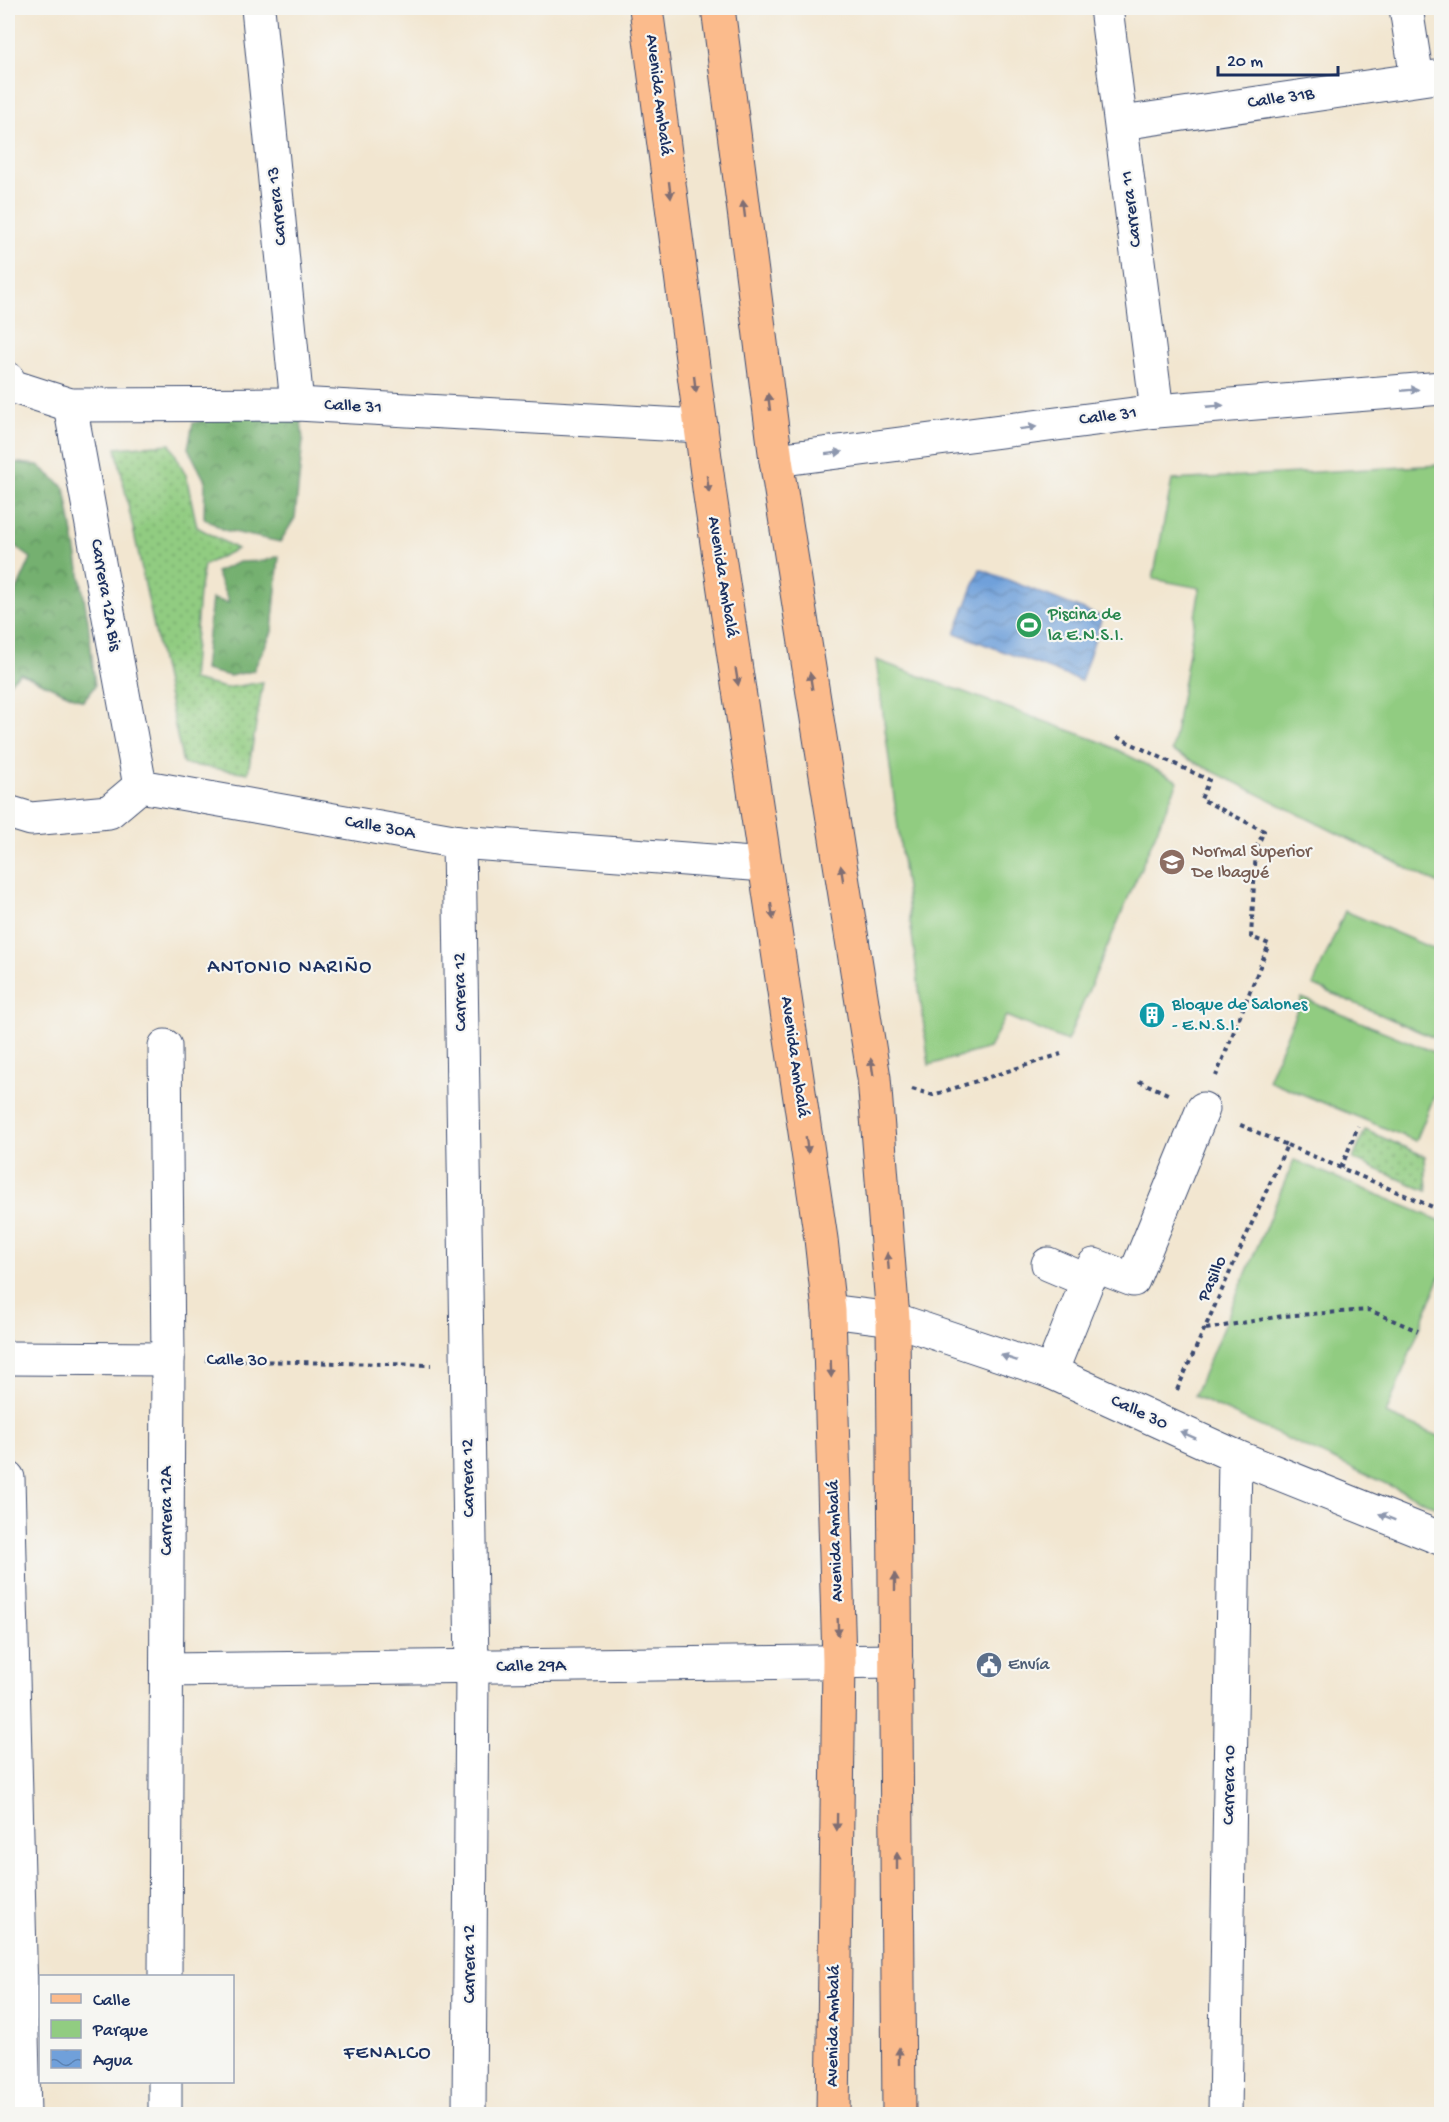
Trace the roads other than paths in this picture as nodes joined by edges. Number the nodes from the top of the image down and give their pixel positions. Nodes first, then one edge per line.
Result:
1 (258, 8) edge
2 (646, 8) edge
3 (718, 8) edge
4 (1106, 8) edge
5 (1406, 8) edge
6 (1429, 77) edge
7 (1122, 123) junction
8 (8, 382) edge
9 (1442, 388) edge
10 (297, 404) junction
11 (70, 405) junction
12 (1157, 411) junction
13 (701, 426) junction
14 (776, 460) junction
15 (140, 786) junction
16 (8, 812) edge
17 (459, 842) junction
18 (765, 865) junction
19 (165, 1046) dead end
20 (1203, 1109) road end
21 (1048, 1264) dead end
22 (1088, 1281) junction
23 (829, 1311) junction
24 (893, 1319) junction
25 (8, 1358) edge
26 (168, 1359) junction
27 (1051, 1372) junction
28 (1235, 1456) junction
29 (8, 1478) edge
30 (1442, 1539) edge
31 (840, 1661) junction
32 (896, 1661) junction
33 (472, 1668) junction
34 (167, 1670) junction
35 (165, 1975) edge
36 (165, 2083) edge
37 (24, 2115) edge
38 (165, 2115) edge
39 (469, 2115) edge
40 (833, 2115) edge
41 (899, 2115) edge
42 (1225, 2115) edge

1 - 10 street, Carrera 13
2 -> 13 main road, Avenida Ambalá
14 -> 3 main road
4 - 7 street, Carrera 11
5 - 6 street
6 - 7 street, Calle 31B
7 - 12 street, Carrera 11
8 - 11 street, Calle 31
12 -> 9 street, Calle 31
10 - 11 street, Calle 31
10 - 13 street, Calle 31
11 - 15 street, Carrera 12A Bis
14 -> 12 street, Calle 31
13 -> 18 main road, Avenida Ambalá
24 -> 14 main road
15 - 16 street
15 - 17 street, Calle 30A
17 - 18 street, Calle 30A
17 - 33 street, Carrera 12
18 -> 23 main road, Avenida Ambalá
19 - 26 street, Carrera 12A
20 - 22 street
21 - 22 street
22 - 27 street
23 - 24 street, Calle 30
23 -> 31 main road, Avenida Ambalá
27 -> 24 street, Calle 30
32 -> 24 main road
25 - 26 street
26 - 34 street, Carrera 12A
28 -> 27 street, Calle 30
30 -> 28 street, Calle 30
28 - 42 street, Carrera 10
29 - 37 street
31 - 32 street, Calle 29A
31 - 33 street, Calle 29A
31 -> 40 main road, Avenida Ambalá
41 -> 32 main road
33 - 34 street, Calle 29A
33 - 39 street, Carrera 12
34 - 35 street, Carrera 12A
36 - 38 street

